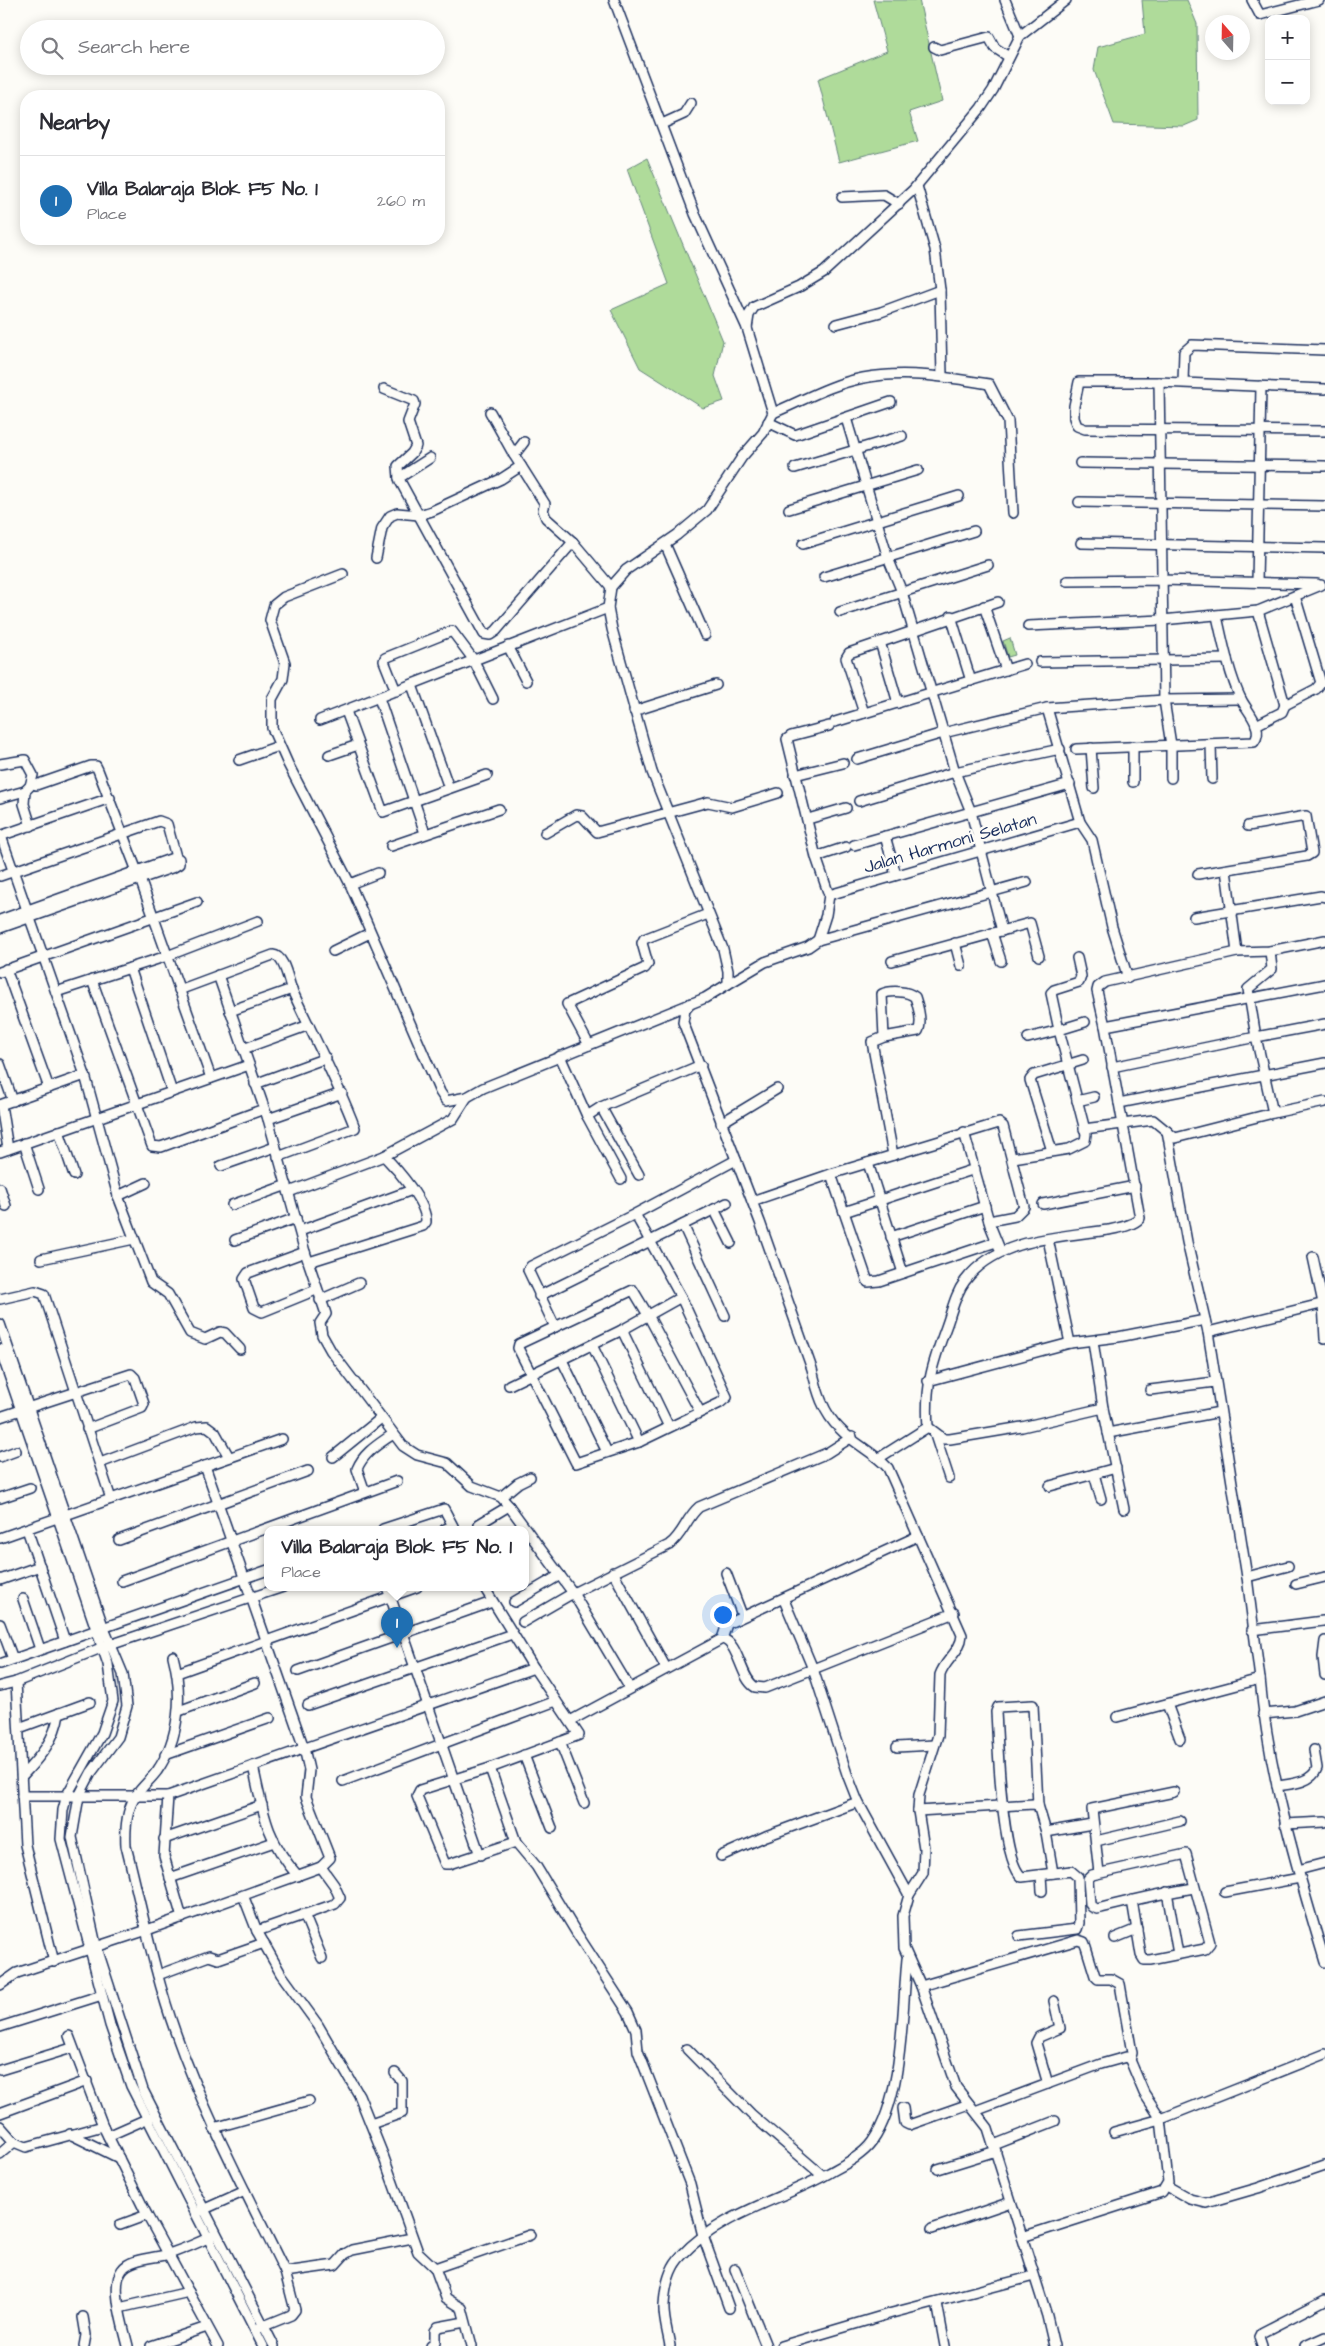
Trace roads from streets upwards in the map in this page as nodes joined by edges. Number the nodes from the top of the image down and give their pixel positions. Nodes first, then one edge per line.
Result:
1 (614, 0) edge
2 (1005, 0) edge
3 (1066, 0) edge
4 (1252, 0) edge
5 (1319, 0) edge
6 (1020, 36) junction
7 (934, 47) dead end
8 (1009, 57) junction
9 (691, 103) dead end
10 (662, 124) junction
11 (917, 186) junction
12 (842, 197) dead end
13 (899, 204) junction
14 (940, 290) junction
15 (836, 324) dead end
16 (748, 328) junction
17 (1325, 350) edge
18 (942, 376) junction
19 (1159, 382) junction
20 (1183, 382) junction
21 (1261, 386) junction
22 (384, 389) dead end
23 (1325, 389) edge
24 (891, 402) dead end
25 (490, 412) dead end
26 (773, 413) junction
27 (846, 418) junction
28 (768, 422) junction
29 (1159, 429) junction
30 (1260, 430) junction
31 (1325, 431) edge
32 (902, 436) dead end
33 (524, 442) dead end
34 (855, 450) junction
35 (514, 455) junction
36 (430, 458) dead end
37 (1080, 463) dead end
38 (1160, 464) junction
39 (1260, 465) junction
40 (521, 466) junction
41 (1325, 466) edge
42 (795, 468) dead end
43 (918, 470) dead end
44 (399, 478) junction
45 (866, 486) junction
46 (959, 496) dead end
47 (1079, 502) dead end
48 (1160, 504) junction
49 (1259, 505) junction
50 (1325, 506) edge
51 (789, 509) dead end
52 (1013, 513) dead end
53 (419, 515) junction
54 (877, 521) junction
55 (974, 531) dead end
56 (574, 542) junction
57 (1081, 543) dead end
58 (664, 544) junction
59 (803, 544) dead end
60 (1161, 544) junction
61 (1258, 547) junction
62 (1325, 548) edge
63 (376, 558) dead end
64 (888, 558) junction
65 (988, 565) dead end
66 (344, 574) dead end
67 (824, 577) dead end
68 (1162, 580) junction
69 (1067, 581) dead end
70 (1257, 582) junction
71 (1323, 585) edge
72 (611, 587) junction
73 (902, 592) junction
74 (1294, 596) junction
75 (998, 602) dead end
76 (984, 606) junction
77 (608, 608) junction
78 (1258, 611) junction
79 (840, 612) dead end
80 (951, 616) junction
81 (1217, 616) junction
82 (1162, 620) junction
83 (1028, 626) dead end
84 (912, 631) junction
85 (705, 635) dead end
86 (880, 642) junction
87 (508, 646) junction
88 (1227, 659) junction
89 (473, 660) junction
90 (1163, 660) junction
91 (1040, 662) dead end
92 (1025, 664) dead end
93 (1006, 670) junction
94 (526, 681) dead end
95 (971, 681) junction
96 (412, 685) junction
97 (716, 685) dead end
98 (396, 691) junction
99 (931, 693) junction
100 (379, 698) junction
101 (1241, 698) junction
102 (493, 699) dead end
103 (1164, 700) junction
104 (898, 703) junction
105 (1285, 706) junction
106 (1047, 708) junction
107 (346, 711) junction
108 (634, 711) junction
109 (864, 713) junction
110 (320, 720) dead end
111 (1256, 725) junction
112 (943, 733) junction
113 (358, 745) junction
114 (1171, 745) junction
115 (1212, 745) junction
116 (279, 746) junction
117 (1133, 746) junction
118 (1060, 748) junction
119 (1091, 748) junction
120 (1076, 749) dead end
121 (329, 755) dead end
122 (858, 759) dead end
123 (239, 760) dead end
124 (0, 764) edge
125 (842, 764) dead end
126 (955, 772) junction
127 (488, 775) dead end
128 (795, 775) junction
129 (1171, 778) dead end
130 (1212, 779) dead end
131 (1133, 782) dead end
132 (1070, 784) junction
133 (36, 785) dead end
134 (449, 788) junction
135 (1094, 788) dead end
136 (25, 791) junction
137 (778, 793) dead end
138 (0, 798) edge
139 (110, 798) junction
140 (416, 801) junction
141 (859, 801) dead end
142 (846, 808) dead end
143 (498, 809) dead end
144 (971, 812) junction
145 (666, 813) junction
146 (808, 819) junction
147 (1080, 822) junction
148 (31, 826) junction
149 (1248, 826) dead end
150 (425, 833) junction
151 (545, 833) dead end
152 (123, 834) junction
153 (1, 836) edge
154 (885, 836) junction
155 (391, 846) dead end
156 (981, 851) junction
157 (816, 856) junction
158 (1226, 870) junction
159 (13, 872) junction
160 (378, 873) dead end
161 (1198, 874) dead end
162 (896, 875) junction
163 (0, 876) edge
164 (138, 876) junction
165 (1027, 882) dead end
166 (350, 884) junction
167 (991, 892) junction
168 (829, 895) junction
169 (1325, 897) edge
170 (197, 902) dead end
171 (1232, 912) junction
172 (29, 914) junction
173 (708, 914) junction
174 (153, 917) junction
175 (1194, 917) dead end
176 (0, 920) edge
177 (258, 921) dead end
178 (0, 928) edge
179 (997, 932) junction
180 (370, 934) junction
181 (818, 940) junction
182 (1325, 940) edge
183 (955, 944) junction
184 (333, 951) dead end
185 (1270, 951) junction
186 (1237, 952) junction
187 (44, 956) junction
188 (167, 956) junction
189 (1039, 956) dead end
190 (1077, 958) dead end
191 (892, 961) dead end
192 (1000, 961) dead end
193 (962, 966) dead end
194 (130, 968) junction
195 (3, 970) edge
196 (218, 975) junction
197 (1128, 978) junction
198 (92, 980) junction
199 (728, 984) junction
200 (1325, 984) edge
201 (292, 989) junction
202 (179, 990) junction
203 (56, 992) junction
204 (1249, 998) junction
205 (692, 1002) junction
206 (230, 1011) junction
207 (1086, 1022) dead end
208 (1325, 1024) edge
209 (309, 1025) junction
210 (1105, 1026) junction
211 (1058, 1030) junction
212 (884, 1036) junction
213 (1256, 1037) junction
214 (1028, 1038) dead end
215 (589, 1045) junction
216 (243, 1049) junction
217 (560, 1056) junction
218 (326, 1058) junction
219 (1083, 1060) dead end
220 (1325, 1063) edge
221 (0, 1064) edge
222 (1066, 1064) junction
223 (249, 1065) junction
224 (701, 1065) junction
225 (1112, 1067) junction
226 (85, 1075) junction
227 (1264, 1075) junction
228 (211, 1078) junction
229 (255, 1084) junction
230 (50, 1088) junction
231 (777, 1088) dead end
232 (172, 1092) junction
233 (342, 1093) junction
234 (467, 1097) junction
235 (1094, 1097) dead end
236 (13, 1100) junction
237 (1077, 1101) junction
238 (1325, 1102) edge
239 (135, 1104) junction
240 (1119, 1104) junction
241 (0, 1105) edge
242 (601, 1107) junction
243 (264, 1109) junction
244 (1273, 1113) junction
245 (587, 1116) junction
246 (97, 1118) junction
247 (268, 1119) junction
248 (720, 1123) junction
249 (1124, 1126) junction
250 (1084, 1129) junction
251 (59, 1131) junction
252 (1167, 1131) junction
253 (964, 1132) junction
254 (24, 1144) junction
255 (274, 1147) junction
256 (4, 1150) edge
257 (1052, 1151) junction
258 (893, 1155) junction
259 (384, 1156) junction
260 (278, 1157) junction
261 (1013, 1158) junction
262 (736, 1160) junction
263 (868, 1163) junction
264 (221, 1166) dead end
265 (975, 1169) junction
266 (831, 1174) junction
267 (74, 1175) dead end
268 (639, 1175) dead end
269 (621, 1179) dead end
270 (146, 1183) dead end
271 (1135, 1186) junction
272 (0, 1188) edge
273 (39, 1189) dead end
274 (288, 1189) junction
275 (412, 1190) junction
276 (118, 1196) junction
277 (879, 1200) junction
278 (752, 1201) junction
279 (727, 1203) dead end
280 (1042, 1204) dead end
281 (232, 1205) dead end
282 (6, 1206) dead end
283 (986, 1206) junction
284 (714, 1209) junction
285 (844, 1212) junction
286 (635, 1214) junction
287 (296, 1218) junction
288 (989, 1221) junction
289 (683, 1225) junction
290 (300, 1231) junction
291 (891, 1237) junction
292 (134, 1239) junction
293 (1048, 1239) junction
294 (235, 1240) dead end
295 (649, 1242) junction
296 (996, 1242) junction
297 (731, 1243) dead end
298 (1002, 1251) junction
299 (305, 1252) junction
300 (1313, 1257) dead end
301 (41, 1260) dead end
302 (309, 1262) junction
303 (903, 1273) junction
304 (359, 1283) dead end
305 (316, 1290) junction
306 (539, 1296) junction
307 (681, 1297) junction
308 (0, 1300) edge
309 (320, 1300) junction
310 (1324, 1303) edge
311 (648, 1315) junction
312 (725, 1316) dead end
313 (1205, 1320) junction
314 (0, 1324) edge
315 (555, 1327) junction
316 (622, 1330) junction
317 (1208, 1332) junction
318 (1325, 1339) edge
319 (1093, 1341) junction
320 (1070, 1343) junction
321 (592, 1345) junction
322 (0, 1349) edge
323 (240, 1349) dead end
324 (562, 1360) junction
325 (530, 1375) junction
326 (4, 1378) edge
327 (928, 1381) junction
328 (1215, 1382) junction
329 (509, 1385) dead end
330 (1150, 1390) dead end
331 (76, 1393) junction
332 (23, 1408) junction
333 (1103, 1408) junction
334 (700, 1412) junction
335 (1220, 1412) junction
336 (0, 1417) edge
337 (380, 1419) junction
338 (669, 1427) junction
339 (87, 1429) junction
340 (931, 1429) junction
341 (1108, 1433) junction
342 (393, 1434) junction
343 (852, 1437) junction
344 (282, 1439) dead end
345 (639, 1442) junction
346 (16, 1451) dead end
347 (606, 1452) junction
348 (0, 1457) edge
349 (229, 1457) junction
350 (333, 1457) dead end
351 (879, 1458) junction
352 (100, 1463) junction
353 (205, 1466) junction
354 (1116, 1468) junction
355 (308, 1471) dead end
356 (1094, 1474) junction
357 (530, 1477) dead end
358 (949, 1478) dead end
359 (397, 1481) dead end
360 (1050, 1486) dead end
361 (30, 1488) dead end
362 (365, 1492) junction
363 (501, 1497) junction
364 (0, 1498) edge
365 (110, 1499) junction
366 (1101, 1499) dead end
367 (218, 1503) junction
368 (508, 1506) junction
369 (1124, 1509) dead end
370 (67, 1515) junction
371 (57, 1518) junction
372 (479, 1524) dead end
373 (283, 1526) edge
374 (392, 1526) edge
375 (453, 1526) edge
376 (523, 1526) edge
377 (28, 1529) junction
378 (264, 1531) edge
379 (529, 1534) edge
380 (918, 1536) junction
381 (0, 1538) edge
382 (119, 1540) dead end
383 (231, 1541) junction
384 (40, 1566) junction
385 (1288, 1566) dead end
386 (264, 1571) edge
387 (613, 1572) junction
388 (726, 1573) dead end
389 (560, 1575) junction
390 (1247, 1577) junction
391 (1325, 1577) edge
392 (244, 1578) junction
393 (0, 1580) edge
394 (122, 1581) dead end
395 (1296, 1584) dead end
396 (271, 1591) edge
397 (388, 1591) edge
398 (404, 1591) edge
399 (486, 1591) edge
400 (573, 1593) junction
401 (390, 1596) junction
402 (251, 1598) junction
403 (23, 1599) dead end
404 (784, 1600) junction
405 (492, 1602) junction
406 (514, 1602) dead end
407 (954, 1613) junction
408 (742, 1615) junction
409 (1323, 1621) dead end
410 (523, 1622) dead end
411 (0, 1624) edge
412 (99, 1628) junction
413 (1252, 1630) junction
414 (512, 1634) junction
415 (404, 1635) junction
416 (266, 1639) junction
417 (722, 1639) junction
418 (65, 1641) junction
419 (1325, 1641) edge
420 (106, 1646) junction
421 (40, 1650) junction
422 (173, 1656) dead end
423 (13, 1659) junction
424 (0, 1664) edge
425 (415, 1667) junction
426 (534, 1668) junction
427 (666, 1668) junction
428 (813, 1669) junction
429 (298, 1671) dead end
430 (177, 1673) junction
431 (1325, 1675) edge
432 (1260, 1679) junction
433 (16, 1682) junction
434 (255, 1683) dead end
435 (0, 1686) edge
436 (629, 1688) junction
437 (556, 1701) junction
438 (1325, 1701) edge
439 (90, 1702) dead end
440 (308, 1704) dead end
441 (1168, 1704) junction
442 (428, 1705) junction
443 (179, 1711) junction
444 (59, 1713) junction
445 (1263, 1714) junction
446 (1117, 1717) dead end
447 (270, 1718) dead end
448 (570, 1721) junction
449 (20, 1728) junction
450 (1180, 1739) dead end
451 (560, 1742) junction
452 (442, 1745) junction
453 (934, 1745) junction
454 (897, 1747) dead end
455 (304, 1748) junction
456 (1314, 1750) dead end
457 (165, 1755) junction
458 (524, 1755) junction
459 (253, 1766) junction
460 (490, 1768) junction
461 (1320, 1772) edge
462 (22, 1776) junction
463 (454, 1778) junction
464 (343, 1781) dead end
465 (1277, 1786) junction
466 (1174, 1792) dead end
467 (67, 1795) junction
468 (22, 1796) junction
469 (79, 1796) junction
470 (135, 1796) junction
471 (168, 1796) junction
472 (858, 1802) junction
473 (584, 1803) dead end
474 (1002, 1804) junction
475 (262, 1805) junction
476 (1038, 1805) junction
477 (918, 1811) junction
478 (1180, 1822) dead end
479 (1325, 1822) edge
480 (1092, 1824) junction
481 (1285, 1824) junction
482 (552, 1828) dead end
483 (1046, 1832) junction
484 (164, 1839) junction
485 (1096, 1841) junction
486 (274, 1842) junction
487 (516, 1842) junction
488 (480, 1855) junction
489 (721, 1856) dead end
490 (1325, 1863) edge
491 (321, 1867) junction
492 (1053, 1873) junction
493 (1099, 1873) junction
494 (1299, 1874) junction
495 (1040, 1875) junction
496 (298, 1876) junction
497 (170, 1878) junction
498 (1194, 1888) junction
499 (1042, 1891) dead end
500 (1167, 1892) junction
501 (1225, 1892) dead end
502 (243, 1895) junction
503 (909, 1895) junction
504 (1132, 1900) junction
505 (304, 1914) junction
506 (182, 1918) junction
507 (1137, 1929) junction
508 (147, 1930) junction
509 (257, 1930) junction
510 (1019, 1936) dead end
511 (1115, 1938) dead end
512 (264, 1942) junction
513 (93, 1947) junction
514 (1178, 1954) junction
515 (322, 1958) dead end
516 (907, 1958) junction
517 (54, 1962) junction
518 (1325, 1962) edge
519 (158, 1975) junction
520 (0, 1985) edge
521 (921, 1986) junction
522 (102, 1995) junction
523 (1054, 2001) dead end
524 (0, 2027) edge
525 (69, 2036) dead end
526 (72, 2048) junction
527 (686, 2049) dead end
528 (1325, 2054) edge
529 (1130, 2060) junction
530 (0, 2070) edge
531 (395, 2073) dead end
532 (87, 2081) junction
533 (140, 2081) junction
534 (130, 2083) junction
535 (1048, 2084) junction
536 (309, 2101) dead end
537 (972, 2107) junction
538 (903, 2108) dead end
539 (0, 2113) edge
540 (151, 2116) junction
541 (1161, 2119) junction
542 (1056, 2122) dead end
543 (371, 2124) junction
544 (0, 2126) edge
545 (103, 2126) junction
546 (214, 2128) junction
547 (1114, 2132) dead end
548 (70, 2134) junction
549 (108, 2136) junction
550 (14, 2142) junction
551 (995, 2148) junction
552 (0, 2154) edge
553 (119, 2158) junction
554 (1325, 2165) edge
555 (938, 2169) dead end
556 (823, 2176) junction
557 (1167, 2186) junction
558 (245, 2191) junction
559 (1011, 2202) junction
560 (200, 2212) junction
561 (147, 2215) junction
562 (120, 2225) dead end
563 (932, 2229) dead end
564 (530, 2235) dead end
565 (212, 2236) junction
566 (703, 2236) junction
567 (1022, 2237) junction
568 (412, 2238) junction
569 (169, 2254) junction
570 (435, 2268) junction
571 (735, 2269) dead end
572 (285, 2272) junction
573 (1034, 2276) junction
574 (189, 2292) junction
575 (1325, 2300) edge
576 (937, 2303) junction
577 (119, 2308) junction
578 (729, 2308) dead end
579 (83, 2318) dead end
580 (465, 2322) junction
581 (207, 2327) junction
582 (259, 2328) junction
583 (1325, 2337) edge
584 (84, 2346) edge
585 (128, 2346) edge
586 (152, 2346) edge
587 (218, 2346) edge
588 (263, 2346) edge
589 (274, 2346) edge
590 (431, 2346) edge
591 (472, 2346) edge
592 (670, 2346) edge
593 (766, 2346) edge
594 (780, 2346) edge
595 (945, 2346) edge
596 (1054, 2346) edge
597 (1262, 2346) edge
598 (1306, 2346) edge

1 - 10 street
2 - 6 street
3 - 6 street
4 - 5 street
6 - 8 street
7 - 8 street
8 - 11 street
9 - 10 street
10 - 16 street
11 - 13 street
11 - 14 street
12 - 13 street
13 - 16 street
14 - 15 street
14 - 18 street
16 - 26 street
17 - 20 street
18 - 26 street
18 - 52 street
19 - 20 street
19 - 29 street
19 - 29 street
20 - 21 street
21 - 23 street
21 - 30 street
22 - 44 street
24 - 27 street
25 - 35 street
26 - 28 street
27 - 28 street
27 - 34 street
28 - 58 street
29 - 30 street
29 - 38 street
30 - 31 street
30 - 39 street
32 - 34 street
33 - 35 street
34 - 42 street
34 - 45 street
35 - 40 street
36 - 44 street
37 - 38 street
38 - 39 street
38 - 48 street
39 - 41 street
39 - 49 street
40 - 53 street
40 - 56 street
43 - 45 street
44 - 53 street
45 - 51 street
45 - 54 street
46 - 54 street
47 - 48 street
48 - 49 street
48 - 60 street
49 - 50 street
49 - 61 street
53 - 56 street
53 - 63 street
54 - 59 street
54 - 64 street
55 - 64 street
56 - 72 street
57 - 60 street
58 - 72 street
58 - 85 street
60 - 61 street
60 - 68 street
61 - 62 street
61 - 70 street
64 - 67 street
64 - 73 street
65 - 73 street
66 - 116 street
68 - 69 street
68 - 70 street
68 - 82 street
70 - 71 street
71 - 74 street
72 - 77 street
73 - 79 street
73 - 84 street
74 - 78 street
74 - 105 street
75 - 76 street
76 - 80 street
76 - 93 street
77 - 87 street
77 - 108 street
78 - 81 street
78 - 105 street
80 - 84 street
80 - 95 street
81 - 82 street
81 - 88 street
82 - 83 street
82 - 90 street
84 - 86 street
84 - 99 street
86 - 104 street
86 - 109 street
87 - 89 street
87 - 94 street
88 - 90 street
88 - 101 street
89 - 96 street
89 - 98 street
89 - 102 street
90 - 91 street
90 - 103 street
92 - 93 street
93 - 95 street
95 - 99 street
96 - 98 street
96 - 134 street
97 - 108 street
98 - 100 street
99 - 104 street
99 - 112 street
100 - 107 street
100 - 140 street
101 - 103 street
101 - 111 street
103 - 106 street
103 - 114 street
104 - 109 street
105 - 111 street
106 - 112 street
106 - 118 street
107 - 110 street
107 - 113 street
108 - 145 street
109 - 128 street
111 - 115 street
112 - 122 street
112 - 126 street
113 - 121 street
113 - 140 street
114 - 115 street
114 - 117 street
114 - 129 street
115 - 130 street
116 - 123 street
116 - 166 street
117 - 119 street
117 - 131 street
118 - 126 street
118 - 132 street
119 - 120 street
119 - 135 street
124 - 136 street
125 - 128 street
126 - 141 street
126 - 144 street
127 - 134 street
128 - 146 street
132 - 144 street
132 - 147 street
133 - 139 street
134 - 140 street
136 - 138 street
136 - 148 street
137 - 145 street
139 - 148 street
139 - 152 street
140 - 150 street
142 - 146 street
143 - 150 street
144 - 154 street
144 - 156 street
145 - 151 street
145 - 173 street
146 - 157 street
147 - 156 street, Jalan Harmoni Selatan
147 - 197 street
148 - 153 street
149 - 158 street
150 - 155 street
152 - 159 street
152 - 164 street
152 - 164 street
153 - 159 street
154 - 157 street
154 - 162 street
156 - 162 street, Jalan Harmoni Selatan
156 - 167 street
157 - 168 street
158 - 161 street
158 - 171 street
159 - 163 street
159 - 172 street
160 - 166 street
162 - 168 street, Jalan Harmoni Selatan
164 - 172 street
164 - 174 street
165 - 167 street
166 - 180 street
167 - 179 street
167 - 181 street
168 - 181 street
169 - 171 street
170 - 174 street
171 - 175 street
171 - 186 street
172 - 176 street
172 - 178 street
172 - 187 street
173 - 199 street
173 - 215 street
174 - 187 street
174 - 188 street
177 - 188 street
179 - 183 street
179 - 189 street
179 - 192 street
180 - 184 street
180 - 234 street
181 - 199 street
182 - 185 street
183 - 191 street
183 - 193 street
185 - 186 street
185 - 204 street
186 - 197 street
187 - 195 street
187 - 203 street
188 - 194 street
188 - 202 street
190 - 211 street
194 - 198 street
194 - 232 street
195 - 230 street
196 - 201 street
196 - 202 street
196 - 206 street
197 - 210 street
198 - 203 street
198 - 239 street
199 - 205 street
200 - 204 street
201 - 206 street
201 - 209 street
202 - 228 street
203 - 226 street
204 - 210 street
204 - 213 street
205 - 215 street
205 - 224 street
206 - 216 street
207 - 211 street
208 - 213 street
209 - 216 street
209 - 218 street
210 - 225 street
211 - 214 street
211 - 222 street
212 - 212 street
212 - 258 street
213 - 225 street
213 - 227 street
215 - 217 street
216 - 223 street
217 - 234 street
217 - 245 street
218 - 229 street
218 - 233 street
219 - 222 street
220 - 227 street
221 - 236 street
222 - 237 street
222 - 257 street
223 - 228 street
223 - 229 street
224 - 242 street
224 - 248 street
225 - 240 street
226 - 230 street
226 - 246 street
227 - 240 street
227 - 244 street
228 - 232 street
229 - 243 street
230 - 236 street
231 - 248 street
232 - 239 street
233 - 247 street
233 - 260 street
234 - 259 street
235 - 237 street
236 - 241 street
237 - 250 street
238 - 244 street
239 - 243 street
239 - 246 street
240 - 249 street
241 - 256 street
242 - 245 street
242 - 268 street
243 - 247 street
244 - 252 street
245 - 269 street
246 - 251 street
246 - 276 street
247 - 255 street
248 - 262 street
249 - 250 street
249 - 252 street
249 - 271 street
250 - 257 street
251 - 254 street
251 - 267 street
252 - 313 street
253 - 258 street
253 - 261 street
253 - 265 street
254 - 256 street
254 - 273 street
255 - 260 street
255 - 264 street
257 - 261 street
258 - 263 street
259 - 274 street
259 - 275 street
260 - 274 street
261 - 288 street
262 - 278 street
262 - 286 street
263 - 266 street
263 - 277 street
265 - 277 street
265 - 283 street
266 - 278 street
266 - 285 street
270 - 276 street
271 - 280 street
271 - 293 street
272 - 282 street
274 - 281 street
274 - 287 street
275 - 290 street
275 - 302 street
276 - 292 street
277 - 285 street
277 - 291 street
278 - 343 street
279 - 284 street
283 - 288 street
283 - 291 street
284 - 289 street
284 - 297 street
285 - 303 street
286 - 295 street
286 - 306 street
287 - 290 street
287 - 294 street
288 - 296 street
289 - 295 street
289 - 312 street
290 - 299 street
291 - 303 street
292 - 301 street
292 - 323 street
293 - 298 street
293 - 320 street
295 - 306 street
295 - 307 street
296 - 298 street
296 - 303 street
298 - 327 street
299 - 302 street
299 - 305 street
300 - 310 street
302 - 305 street
304 - 309 street
305 - 309 street
306 - 315 street
307 - 311 street
307 - 334 street
308 - 331 street
309 - 337 street
310 - 317 street
310 - 318 street
311 - 315 street
311 - 316 street
311 - 334 street
313 - 317 street
313 - 319 street
314 - 332 street
315 - 325 street
316 - 321 street
316 - 338 street
317 - 328 street
319 - 320 street
319 - 333 street
320 - 327 street
321 - 324 street
321 - 345 street
322 - 326 street
324 - 325 street
324 - 347 street
325 - 329 street
325 - 347 street
326 - 332 street
327 - 340 street
328 - 330 street
328 - 335 street
331 - 332 street
331 - 339 street
331 - 339 street
332 - 336 street
332 - 370 street
332 - 371 street
333 - 340 street
333 - 341 street
334 - 338 street
335 - 341 street
335 - 390 street
337 - 342 street
337 - 350 street
338 - 345 street
339 - 352 street
340 - 351 street
340 - 358 street
341 - 354 street
342 - 362 street
342 - 363 street
343 - 351 street
343 - 387 street
344 - 349 street
345 - 347 street
346 - 348 street
349 - 352 street
349 - 353 street
351 - 380 street
352 - 365 street
353 - 365 street
353 - 367 street
354 - 356 street
354 - 369 street
355 - 367 street
356 - 360 street
356 - 366 street
357 - 363 street
359 - 362 street
361 - 364 street
362 - 373 street
363 - 368 street
365 - 370 street
367 - 382 street
367 - 383 street
368 - 372 street
368 - 376 street
370 - 371 street
370 - 412 street
371 - 377 street
371 - 412 street
374 - 375 street
377 - 381 street
377 - 384 street
378 - 383 street
379 - 389 street
380 - 404 street
380 - 407 street
383 - 392 street
383 - 394 street
384 - 393 street
384 - 418 street
385 - 390 street
386 - 392 street
387 - 400 street
387 - 427 street
388 - 408 street
389 - 400 street
389 - 406 street
390 - 413 street
391 - 395 street
392 - 402 street
392 - 412 street
396 - 402 street
397 - 401 street
398 - 401 street
399 - 405 street
400 - 410 street
400 - 436 street
401 - 415 street
401 - 416 street
402 - 416 street
402 - 420 street
403 - 421 street
404 - 408 street
404 - 428 street
405 - 414 street
405 - 415 street
407 - 428 street
407 - 453 street
408 - 417 street
409 - 413 street
411 - 423 street
412 - 418 street
412 - 420 street
413 - 432 street
414 - 425 street
414 - 426 street
415 - 425 street
415 - 429 street
416 - 430 street
416 - 455 street
417 - 427 street
417 - 428 street
418 - 421 street
419 - 431 street
420 - 433 street
420 - 467 street
420 - 469 street
421 - 423 street
422 - 430 street
423 - 424 street
425 - 440 street
425 - 442 street
426 - 437 street
426 - 442 street
427 - 436 street
428 - 472 street
430 - 443 street
432 - 441 street
432 - 445 street
433 - 435 street
433 - 449 street
434 - 443 street
436 - 448 street
437 - 448 street
437 - 452 street
438 - 445 street
439 - 444 street
441 - 446 street
441 - 450 street
442 - 452 street
442 - 455 street
443 - 457 street
444 - 449 street
444 - 462 street
445 - 465 street
447 - 457 street
448 - 451 street
449 - 462 street
451 - 458 street
451 - 473 street
452 - 463 street
452 - 464 street
453 - 454 street
453 - 477 street
455 - 459 street
455 - 491 street
456 - 461 street
457 - 470 street
458 - 460 street
458 - 482 street
459 - 471 street
459 - 475 street
460 - 463 street
460 - 487 street
461 - 465 street
462 - 468 street
463 - 488 street
463 - 488 street
465 - 481 street
466 - 480 street
467 - 468 street
467 - 469 street
467 - 513 street
468 - 517 street
469 - 470 street
469 - 513 street
470 - 471 street
470 - 508 street
471 - 484 street
472 - 489 street
472 - 503 street
474 - 476 street
474 - 476 street
474 - 477 street
474 - 495 street
475 - 484 street
475 - 486 street
476 - 483 street
477 - 503 street
478 - 485 street
479 - 481 street
480 - 483 street
480 - 485 street
481 - 494 street
483 - 492 street
484 - 497 street
485 - 493 street
486 - 496 street
486 - 497 street
487 - 488 street
487 - 566 street
490 - 494 street
491 - 496 street
491 - 505 street
492 - 495 street
492 - 510 street
493 - 498 street
493 - 504 street
494 - 501 street
494 - 518 street
495 - 499 street
496 - 502 street
497 - 506 street
498 - 500 street
498 - 514 street
500 - 504 street
500 - 514 street
502 - 506 street
502 - 509 street
503 - 516 street
504 - 507 street
505 - 509 street
505 - 515 street
506 - 508 street
507 - 511 street
507 - 514 street
508 - 513 street
508 - 519 street
509 - 512 street
512 - 519 street
512 - 543 street
513 - 517 street
513 - 522 street
513 - 533 street
516 - 521 street
516 - 556 street
517 - 520 street
519 - 546 street
521 - 529 street
521 - 537 street
522 - 524 street
522 - 534 street
523 - 535 street
525 - 526 street
526 - 530 street
526 - 532 street
527 - 556 street
528 - 541 street
529 - 535 street
529 - 541 street
531 - 543 street
532 - 539 street
532 - 545 street
533 - 534 street
533 - 540 street
534 - 540 street
535 - 537 street
536 - 546 street
537 - 538 street
537 - 551 street
540 - 549 street
540 - 560 street
541 - 547 street
541 - 557 street
542 - 551 street
543 - 568 street
544 - 550 street
545 - 548 street
545 - 549 street
546 - 558 street
548 - 550 street
548 - 553 street
549 - 553 street
550 - 552 street
551 - 555 street
551 - 559 street
553 - 561 street
554 - 557 street
556 - 566 street
557 - 567 street
558 - 560 street
558 - 572 street
559 - 563 street
559 - 567 street
560 - 565 street
561 - 562 street
561 - 569 street
564 - 570 street
565 - 569 street
565 - 582 street
566 - 578 street
566 - 592 street
567 - 573 street
568 - 570 street
568 - 572 street
569 - 574 street
569 - 577 street
570 - 580 street
571 - 593 street
572 - 582 street
573 - 576 street
573 - 596 street
574 - 577 street
574 - 581 street
575 - 597 street
576 - 594 street
576 - 595 street
577 - 585 street
579 - 584 street
580 - 590 street
580 - 591 street
581 - 586 street
581 - 587 street
582 - 588 street
582 - 589 street
583 - 598 street

